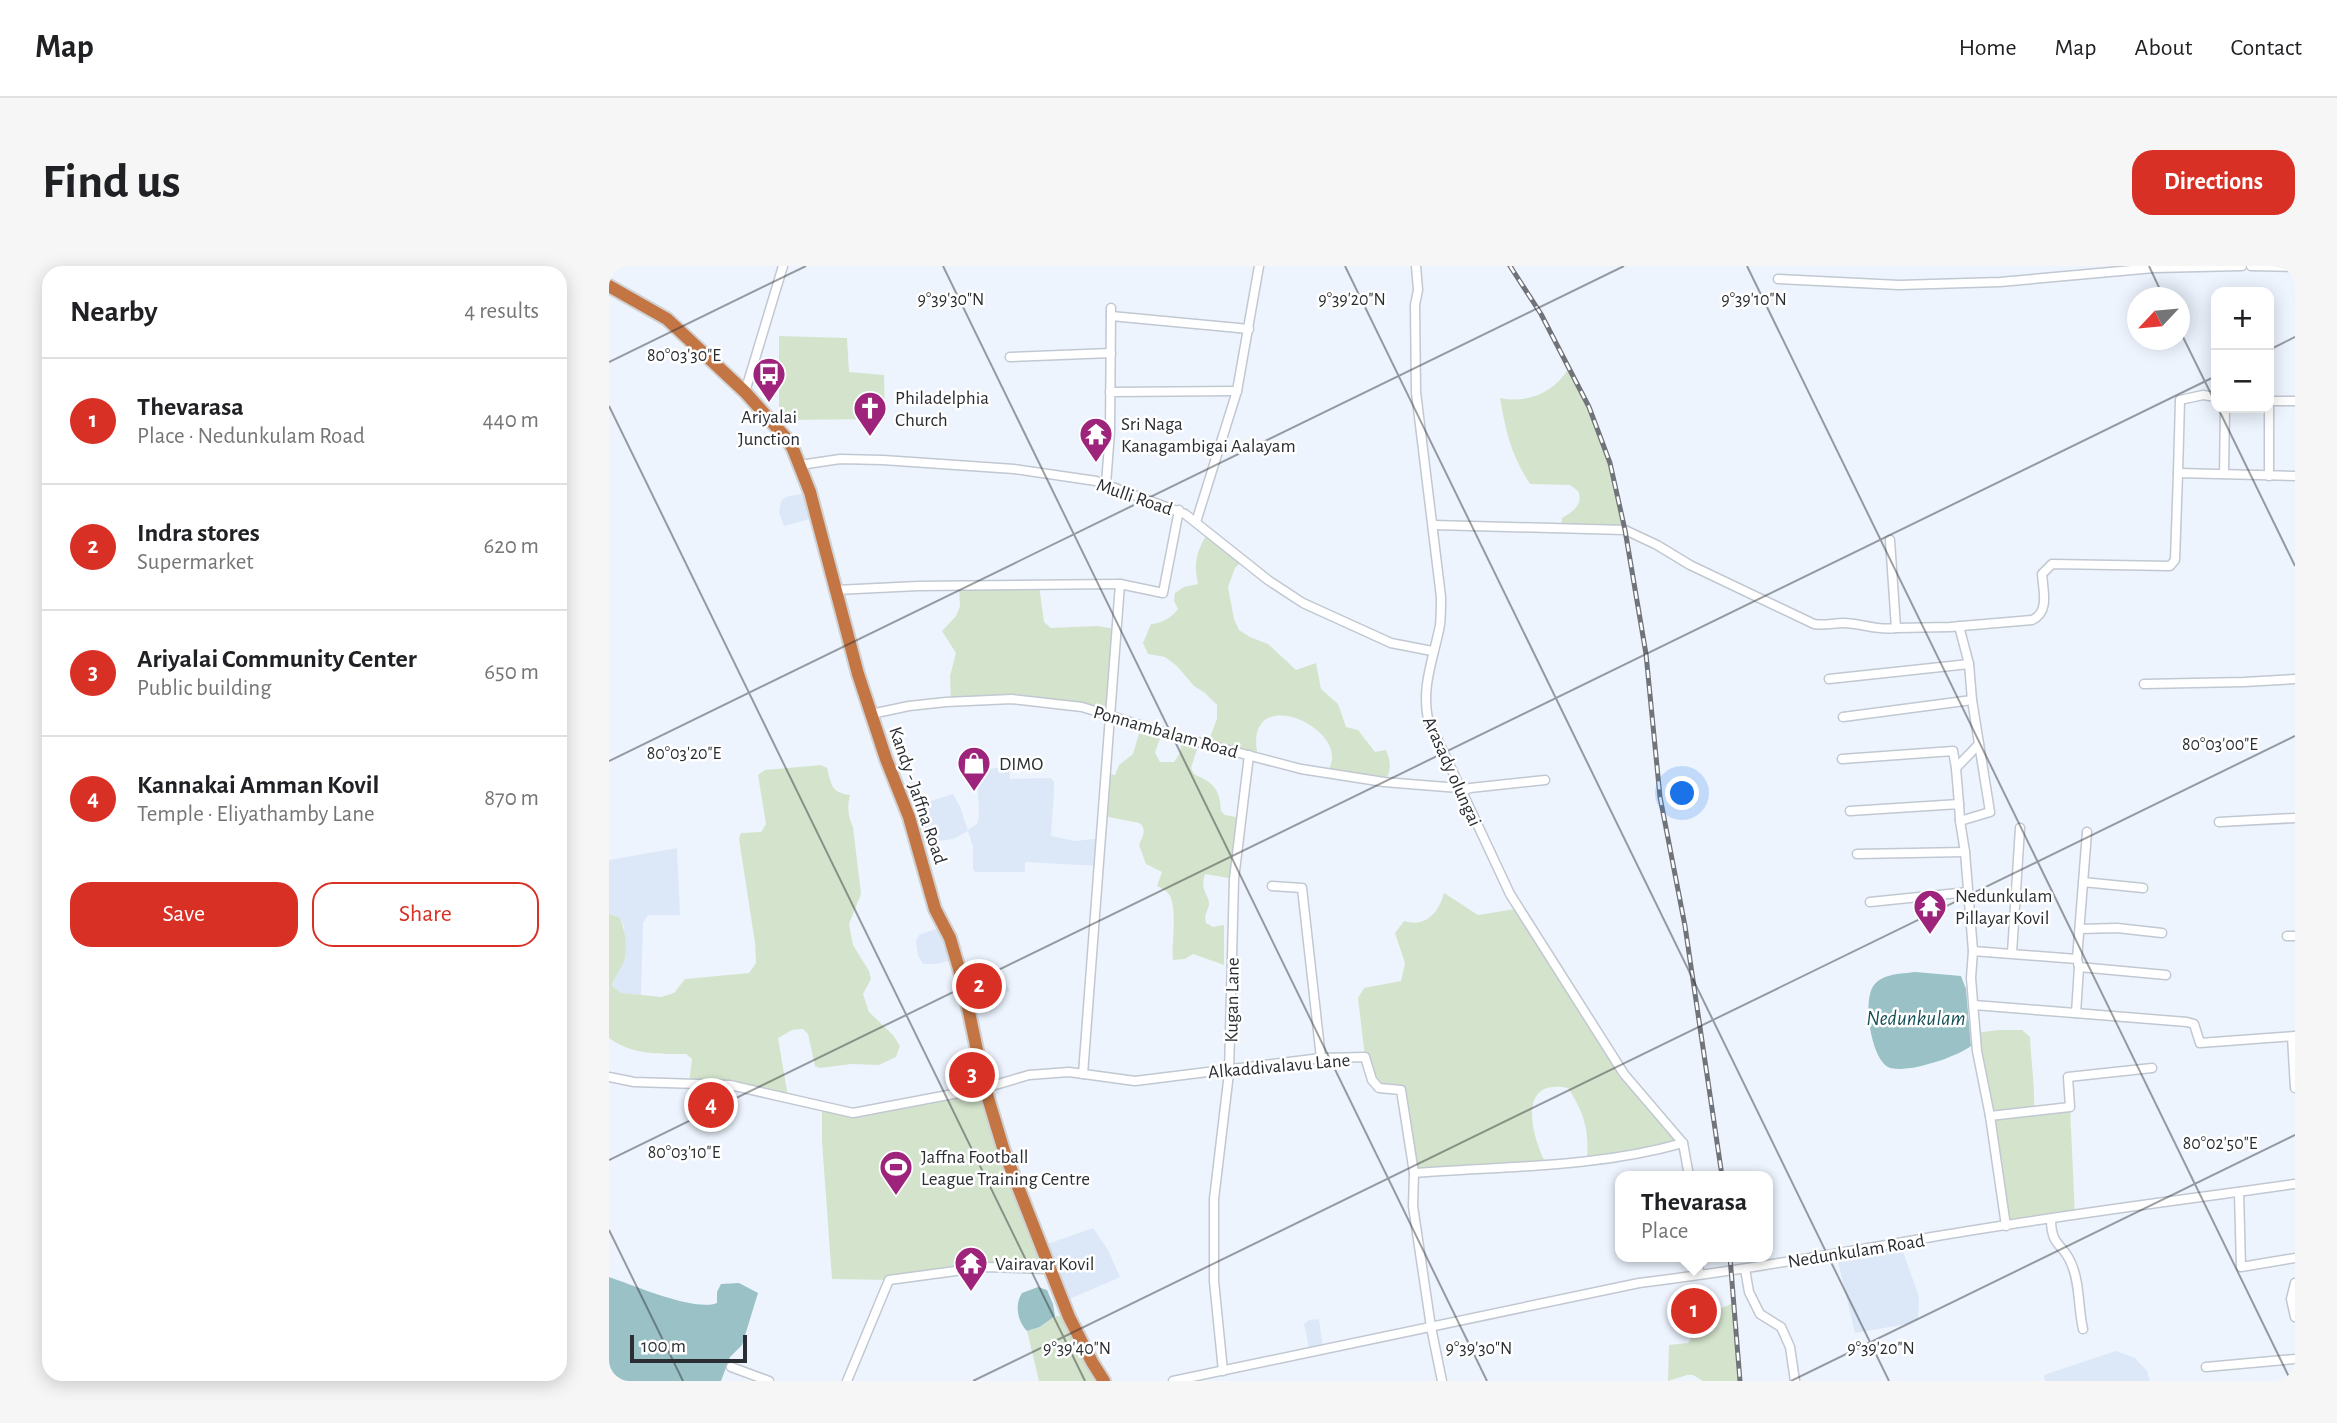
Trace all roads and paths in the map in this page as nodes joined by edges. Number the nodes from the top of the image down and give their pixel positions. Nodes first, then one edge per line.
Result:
1 (783, 266) edge
2 (1259, 266) edge
3 (1416, 266) edge
4 (2242, 266) edge
5 (2251, 266) edge
6 (2295, 267) edge
7 (1779, 279) dead end
8 (609, 286) edge
9 (1249, 329) junction
10 (1111, 353) junction
11 (1010, 357) dead end
12 (1237, 391) junction
13 (745, 392) junction
14 (1110, 392) junction
15 (2211, 396) edge
16 (2274, 401) edge
17 (2295, 401) edge
18 (2225, 413) edge
19 (2269, 413) edge
20 (800, 465) junction
21 (2178, 472) junction
22 (2224, 474) junction
23 (2269, 476) junction
24 (2295, 477) edge
25 (1106, 484) junction
26 (1179, 510) junction
27 (1196, 522) junction
28 (1434, 525) junction
29 (1890, 540) dead end
30 (1120, 584) junction
31 (837, 590) junction
32 (1959, 626) junction
33 (1896, 628) junction
34 (1432, 651) junction
35 (1969, 664) junction
36 (1829, 679) dead end
37 (2295, 679) edge
38 (2144, 684) dead end
39 (1972, 700) junction
40 (871, 714) junction
41 (1109, 716) junction
42 (1843, 717) dead end
43 (1979, 744) junction
44 (1249, 754) junction
45 (1842, 759) dead end
46 (1955, 768) junction
47 (1545, 780) dead end
48 (1460, 790) junction
49 (1959, 804) junction
50 (1850, 811) dead end
51 (2295, 818) edge
52 (1960, 821) junction
53 (2219, 822) dead end
54 (2020, 828) dead end
55 (2087, 832) dead end
56 (1965, 852) junction
57 (1857, 854) dead end
58 (2083, 881) junction
59 (1272, 886) dead end
60 (2143, 888) dead end
61 (1968, 892) junction
62 (1870, 902) dead end
63 (2080, 929) junction
64 (2162, 933) dead end
65 (1973, 951) junction
66 (2012, 953) junction
67 (2078, 963) junction
68 (2166, 975) dead end
69 (1974, 1005) junction
70 (2076, 1013) junction
71 (2294, 1037) edge
72 (1321, 1058) junction
73 (2153, 1068) dead end
74 (1229, 1069) junction
75 (1083, 1074) junction
76 (609, 1077) edge
77 (985, 1088) junction
78 (2295, 1088) edge
79 (1990, 1116) junction
80 (1683, 1143) junction
81 (1688, 1171) edge
82 (1414, 1173) junction
83 (2295, 1184) edge
84 (2239, 1192) junction
85 (2050, 1219) junction
86 (2006, 1226) junction
87 (2295, 1258) edge
88 (1698, 1262) edge
89 (1050, 1269) junction
90 (1745, 1269) junction
91 (1699, 1274) junction
92 (2295, 1283) edge
93 (2295, 1317) edge
94 (1431, 1327) junction
95 (2083, 1329) dead end
96 (2295, 1359) edge
97 (731, 1367) dead end
98 (2206, 1367) dead end
99 (1223, 1371) junction
100 (769, 1381) edge
101 (847, 1381) edge
102 (1104, 1381) edge
103 (1173, 1381) edge
104 (1442, 1381) edge
105 (1795, 1381) edge

1 - 13 street
2 - 9 street
3 - 28 street, Arasady olungai
4 - 7 street
5 - 6 street
8 - 13 highway, Kandy - Jaffna Road
9 - 10 street
9 - 12 street
10 - 11 street
10 - 14 street
12 - 14 street
12 - 27 street
13 - 20 highway, Kandy - Jaffna Road
14 - 25 street
15 - 21 street
16 - 17 street
18 - 22 street
19 - 23 street
20 - 25 street, Mulli Road
20 - 31 highway, Kandy - Jaffna Road
21 - 22 street
21 - 32 street
22 - 23 street
23 - 24 street
25 - 26 street, Mulli Road
26 - 27 street, Mulli Road
26 - 30 street
27 - 34 street, Mulli Road
28 - 33 street
28 - 34 street, Arasady olungai
29 - 33 street
30 - 31 street
30 - 41 street
31 - 40 highway, Kandy - Jaffna Road
32 - 33 street
32 - 35 street
34 - 48 street, Arasady olungai
35 - 36 street
35 - 39 street
37 - 38 street
39 - 42 street
39 - 43 street
40 - 41 street, Ponnambalam Road
40 - 77 highway, Kandy - Jaffna Road
41 - 44 street, Ponnambalam Road
41 - 75 street
43 - 46 street
43 - 52 street
44 - 48 street, Ponnambalam Road
44 - 74 street, Kugan Lane
45 - 46 street
46 - 49 street
47 - 48 street, Ponnambalam Road
48 - 80 street, Arasady olungai
49 - 50 street
49 - 52 street
51 - 53 street
52 - 56 street
54 - 66 street
55 - 58 street
56 - 57 street
56 - 61 street
58 - 60 street
58 - 63 street
59 - 72 street
61 - 62 street
61 - 65 street
63 - 64 street
63 - 67 street
65 - 66 street
65 - 69 street
66 - 67 street
67 - 68 street
67 - 70 street
69 - 70 street
69 - 79 street
70 - 71 street
71 - 78 street
72 - 74 street, Alkaddivalavu Lane
72 - 82 street, Alkaddivalavu Lane
73 - 79 street
74 - 75 street, Alkaddivalavu Lane
74 - 99 street, Kugan Lane
75 - 77 street, Alkaddivalavu Lane
76 - 77 street, Alkaddivalavu Lane
77 - 89 highway, Kandy - Jaffna Road
79 - 86 street
80 - 81 street
80 - 82 street
82 - 94 street, Alkaddivalavu Lane
83 - 84 street, Nedunkulam Road
84 - 85 street, Nedunkulam Road
84 - 87 street
85 - 86 street, Nedunkulam Road
85 - 95 street
86 - 90 street, Nedunkulam Road
88 - 91 street
89 - 101 street
89 - 102 highway, Kandy - Jaffna Road
90 - 91 street, Nedunkulam Road
90 - 105 street
91 - 94 street, Nedunkulam Road
92 - 93 street
94 - 99 street, Nedunkulam Road
94 - 104 street, Alkaddivalavu Lane
96 - 98 street
97 - 100 street
99 - 103 street, Nedunkulam Road

